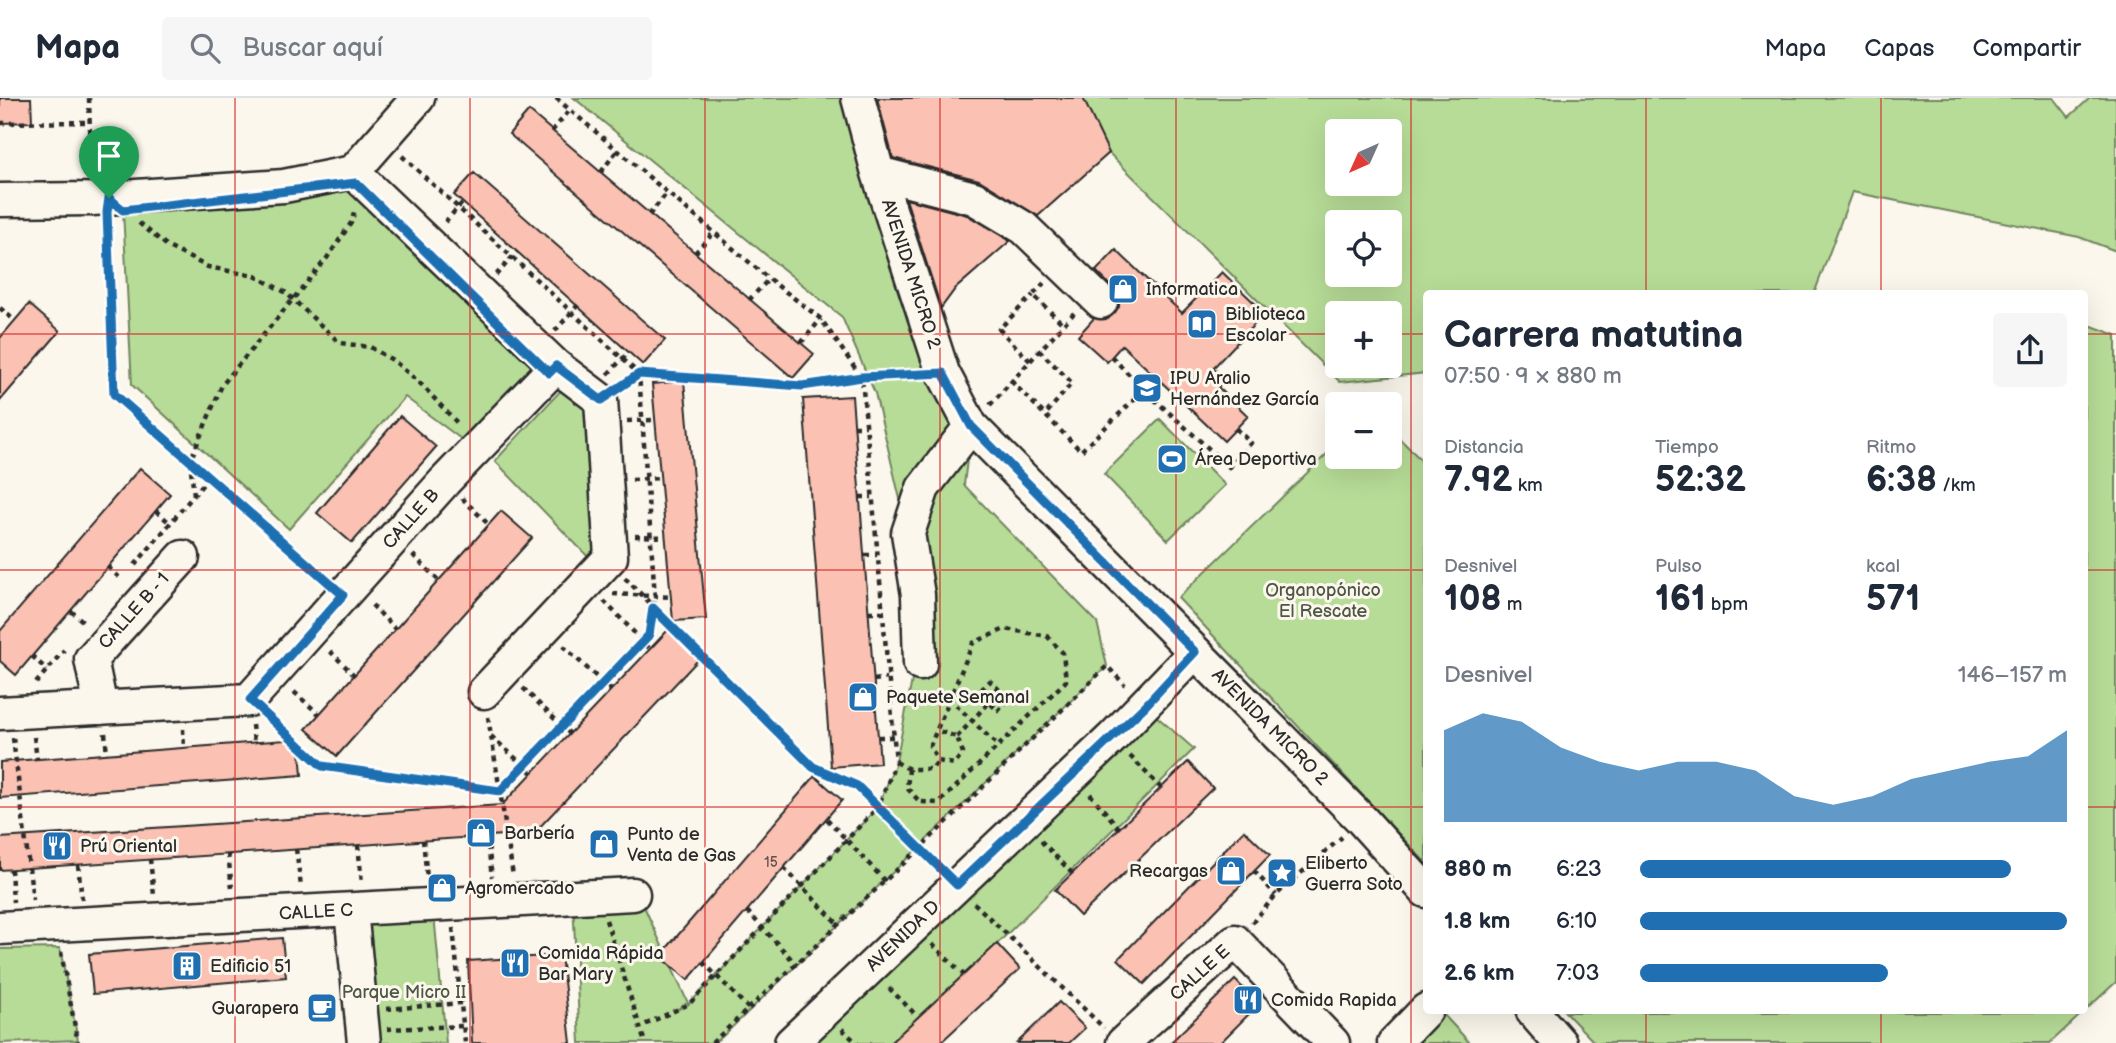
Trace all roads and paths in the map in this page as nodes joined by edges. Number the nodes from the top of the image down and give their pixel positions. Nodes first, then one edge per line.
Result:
1 (89, 98) edge
2 (418, 98) edge
3 (556, 98) edge
4 (858, 98) edge
5 (570, 110) junction
6 (90, 122) junction
7 (0, 123) edge
8 (552, 131) dead end
9 (407, 144) dead end
10 (616, 152) junction
11 (601, 172) dead end
12 (878, 173) junction
13 (359, 177) junction
14 (667, 193) junction
15 (100, 199) junction
16 (2, 203) edge
17 (649, 215) dead end
18 (714, 232) junction
19 (695, 253) dead end
20 (769, 279) junction
21 (1033, 295) dead end
22 (1097, 298) joint
23 (749, 299) dead end
24 (295, 300) junction
25 (0, 308) edge
26 (821, 319) junction
27 (15, 321) dead end
28 (801, 343) dead end
29 (1039, 350) junction
30 (1112, 357) dead end
31 (1030, 361) junction
32 (556, 366) junction
33 (943, 373) junction
34 (639, 374) junction
35 (862, 377) junction
36 (1011, 382) junction
37 (1144, 390) junction
38 (601, 400) junction
39 (1045, 415) junction
40 (854, 426) dead end
41 (866, 426) junction
42 (971, 426) junction
43 (1236, 429) dead end
44 (477, 447) junction
45 (190, 461) junction
46 (445, 481) junction
47 (194, 495) dead end
48 (860, 497) dead end
49 (872, 497) junction
50 (156, 511) dead end
51 (170, 523) dead end
52 (489, 525) dead end
53 (395, 537) junction
54 (864, 555) dead end
55 (877, 555) junction
56 (183, 557) dead end
57 (108, 567) dead end
58 (122, 580) dead end
59 (439, 581) dead end
60 (587, 583) junction
61 (348, 590) junction
62 (655, 597) junction
63 (671, 597) dead end
64 (653, 608) junction
65 (71, 611) dead end
66 (869, 612) dead end
67 (881, 612) junction
68 (86, 624) dead end
69 (396, 629) dead end
70 (312, 631) junction
71 (643, 642) junction
72 (563, 645) dead end
73 (650, 649) dead end
74 (1195, 652) junction
75 (32, 656) dead end
76 (920, 664) dead end
77 (1107, 666) dead end
78 (47, 670) dead end
79 (506, 670) junction
80 (274, 673) junction
81 (354, 675) dead end
82 (887, 678) junction
83 (874, 680) dead end
84 (603, 683) junction
85 (611, 691) dead end
86 (484, 692) joint
87 (949, 698) junction
88 (250, 700) junction
89 (989, 702) junction
90 (102, 708) junction
91 (5, 713) edge
92 (319, 715) dead end
93 (972, 721) junction
94 (562, 726) junction
95 (938, 732) junction
96 (570, 734) dead end
97 (491, 736) junction
98 (878, 737) dead end
99 (894, 737) junction
100 (957, 737) junction
101 (1112, 738) junction
102 (999, 747) junction
103 (937, 761) junction
104 (896, 762) junction
105 (524, 766) junction
106 (909, 769) junction
107 (532, 773) dead end
108 (1074, 773) junction
109 (1161, 788) dead end
110 (500, 791) junction
111 (878, 807) junction
112 (827, 819) dead end
113 (1362, 820) junction
114 (1023, 822) junction
115 (1119, 828) dead end
116 (487, 836) dead end
117 (423, 840) dead end
118 (846, 840) junction
119 (358, 845) dead end
120 (920, 848) junction
121 (296, 849) dead end
122 (228, 854) dead end
123 (150, 859) dead end
124 (784, 868) dead end
125 (1254, 872) dead end
126 (1072, 873) dead end
127 (885, 881) junction
128 (957, 885) junction
129 (802, 886) junction
130 (1423, 888) edge
131 (633, 894) dead end
132 (1276, 895) junction
133 (598, 896) junction
134 (357, 901) junction
135 (506, 901) junction
136 (155, 904) dead end
137 (747, 911) dead end
138 (35, 913) dead end
139 (304, 913) junction
140 (235, 916) junction
141 (442, 916) junction
142 (839, 925) junction
143 (914, 927) junction
144 (0, 928) edge
145 (762, 928) junction
146 (1235, 941) junction
147 (60, 948) dead end
148 (703, 962) dead end
149 (797, 965) junction
150 (870, 968) junction
151 (964, 975) dead end
152 (716, 976) junction
153 (461, 1003) junction
154 (382, 1010) dead end
155 (750, 1010) junction
156 (1423, 1013) edge
157 (1535, 1014) edge
158 (918, 1017) dead end
159 (463, 1026) junction
160 (640, 1027) junction
161 (374, 1036) edge
162 (1116, 1038) edge
163 (78, 1043) edge
164 (465, 1043) edge
165 (645, 1043) edge
166 (712, 1043) edge
167 (790, 1043) edge
168 (1333, 1043) edge
169 (1394, 1043) edge
170 (1560, 1043) edge

1 - 6 path
2 - 13 street
3 - 5 path
4 - 12 street, AVENIDA MICRO 2
5 - 8 path
5 - 10 path
6 - 7 path
6 - 15 path
9 - 34 path
10 - 11 path
10 - 14 path
12 - 22 street
12 - 33 street, AVENIDA MICRO 2
13 - 15 street
13 - 24 path
13 - 32 street
14 - 17 path
14 - 18 path
15 - 16 street
15 - 24 path
15 - 45 path
18 - 19 path
18 - 20 path
20 - 23 path
20 - 26 path
21 - 31 path
22 - 29 path
24 - 44 path
24 - 45 path
25 - 27 path
26 - 28 path
26 - 35 path
29 - 31 path
29 - 39 path
30 - 37 path
31 - 36 path
32 - 38 street
32 - 44 street, CALLE B
33 - 35 path
33 - 42 street, AVENIDA MICRO 2
34 - 35 path
34 - 38 path
34 - 62 path
35 - 41 path
36 - 39 path
36 - 42 path
37 - 39 path
37 - 43 path
38 - 60 street
40 - 41 path
41 - 49 path
42 - 74 street, AVENIDA MICRO 2
42 - 76 street
44 - 46 street, CALLE B
45 - 47 path
45 - 61 path
46 - 52 path
46 - 53 street, CALLE B
48 - 49 path
49 - 55 path
50 - 51 path
53 - 59 path
53 - 61 street, CALLE B
54 - 55 path
55 - 67 path
56 - 90 street, CALLE B - 1
57 - 58 path
60 - 71 path
60 - 79 street
61 - 69 path
61 - 70 street, CALLE B
62 - 63 path
62 - 64 path
64 - 71 path
64 - 111 path
65 - 68 path
66 - 67 path
67 - 82 path
70 - 80 street, CALLE B
70 - 81 path
71 - 73 path
71 - 84 path
72 - 84 path
74 - 101 street, AVENIDA D
74 - 113 street, AVENIDA MICRO 2
75 - 78 path
77 - 120 path
79 - 86 street
79 - 94 path
80 - 88 street, CALLE B
80 - 92 path
82 - 83 path
82 - 99 path
84 - 85 path
84 - 94 path
86 - 97 path
87 - 93 path
87 - 95 path
87 - 102 path
88 - 90 street
88 - 110 path
89 - 89 path
89 - 93 path
90 - 91 street
91 - 138 path
93 - 100 path
93 - 102 path
94 - 96 path
94 - 105 path
95 - 100 path
95 - 103 path
97 - 105 path
97 - 110 path
98 - 99 path
99 - 104 path
100 - 103 path
101 - 108 street, AVENIDA D
101 - 109 path
102 - 106 path
103 - 106 path
104 - 106 path
104 - 111 path
105 - 107 path
105 - 110 path
108 - 114 street, AVENIDA D
108 - 115 path
110 - 135 path
111 - 118 path
111 - 120 path
112 - 118 path
113 - 130 street, AVENIDA MICRO 2
113 - 132 path
114 - 126 path
114 - 128 street, AVENIDA D
116 - 135 path
117 - 141 path
118 - 127 path
118 - 129 path
119 - 134 path
120 - 127 path
120 - 128 path
121 - 139 path
122 - 140 path
123 - 136 path
124 - 129 path
125 - 132 path
127 - 142 path
128 - 143 street, AVENIDA D
128 - 162 path
129 - 142 path
129 - 145 path
131 - 133 street, CALLE C
132 - 146 path
133 - 135 street, CALLE C
133 - 160 path
134 - 139 street, CALLE C
134 - 141 street, CALLE C
134 - 161 street
135 - 141 street, CALLE C
137 - 145 path
139 - 140 street, CALLE C
140 - 144 street, CALLE C
141 - 153 path
142 - 149 path
143 - 150 street, AVENIDA D
143 - 151 path
145 - 149 path
145 - 152 path
146 - 162 street, CALLE E
146 - 168 street, CALLE E
147 - 163 path
148 - 152 path
149 - 155 path
150 - 158 path
150 - 167 street, AVENIDA D
152 - 155 path
152 - 160 path
153 - 154 path
153 - 159 path
155 - 166 path
156 - 169 street
157 - 170 street
159 - 161 path
159 - 164 path
160 - 165 path

